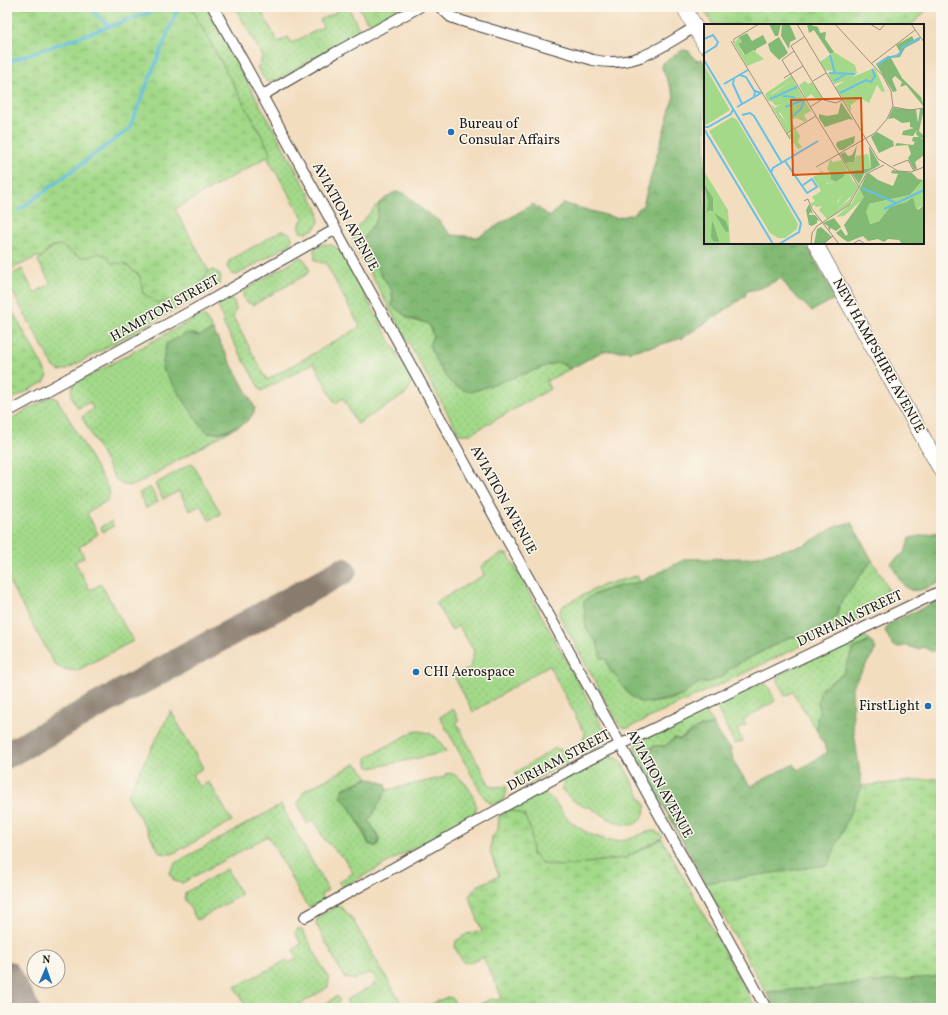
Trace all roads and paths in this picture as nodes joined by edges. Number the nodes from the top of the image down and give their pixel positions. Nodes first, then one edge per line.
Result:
1 (213, 7) edge
2 (419, 7) edge
3 (440, 7) edge
4 (684, 7) edge
5 (695, 28) junction
6 (704, 43) edge
7 (262, 95) junction
8 (336, 229) junction
9 (816, 244) edge
10 (7, 412) edge
11 (941, 470) edge
12 (941, 591) edge
13 (621, 744) junction
14 (305, 917) dead end
15 (766, 1008) edge

1 - 7 street, AVIATION AVENUE
2 - 7 street
3 - 5 street
4 - 5 street
5 - 6 street
7 - 8 street, AVIATION AVENUE
8 - 10 street, HAMPTON STREET
8 - 13 street, AVIATION AVENUE
9 - 11 street, NEW HAMPSHIRE AVENUE
12 - 13 street, DURHAM STREET
13 - 14 street, DURHAM STREET
13 - 15 street, AVIATION AVENUE

